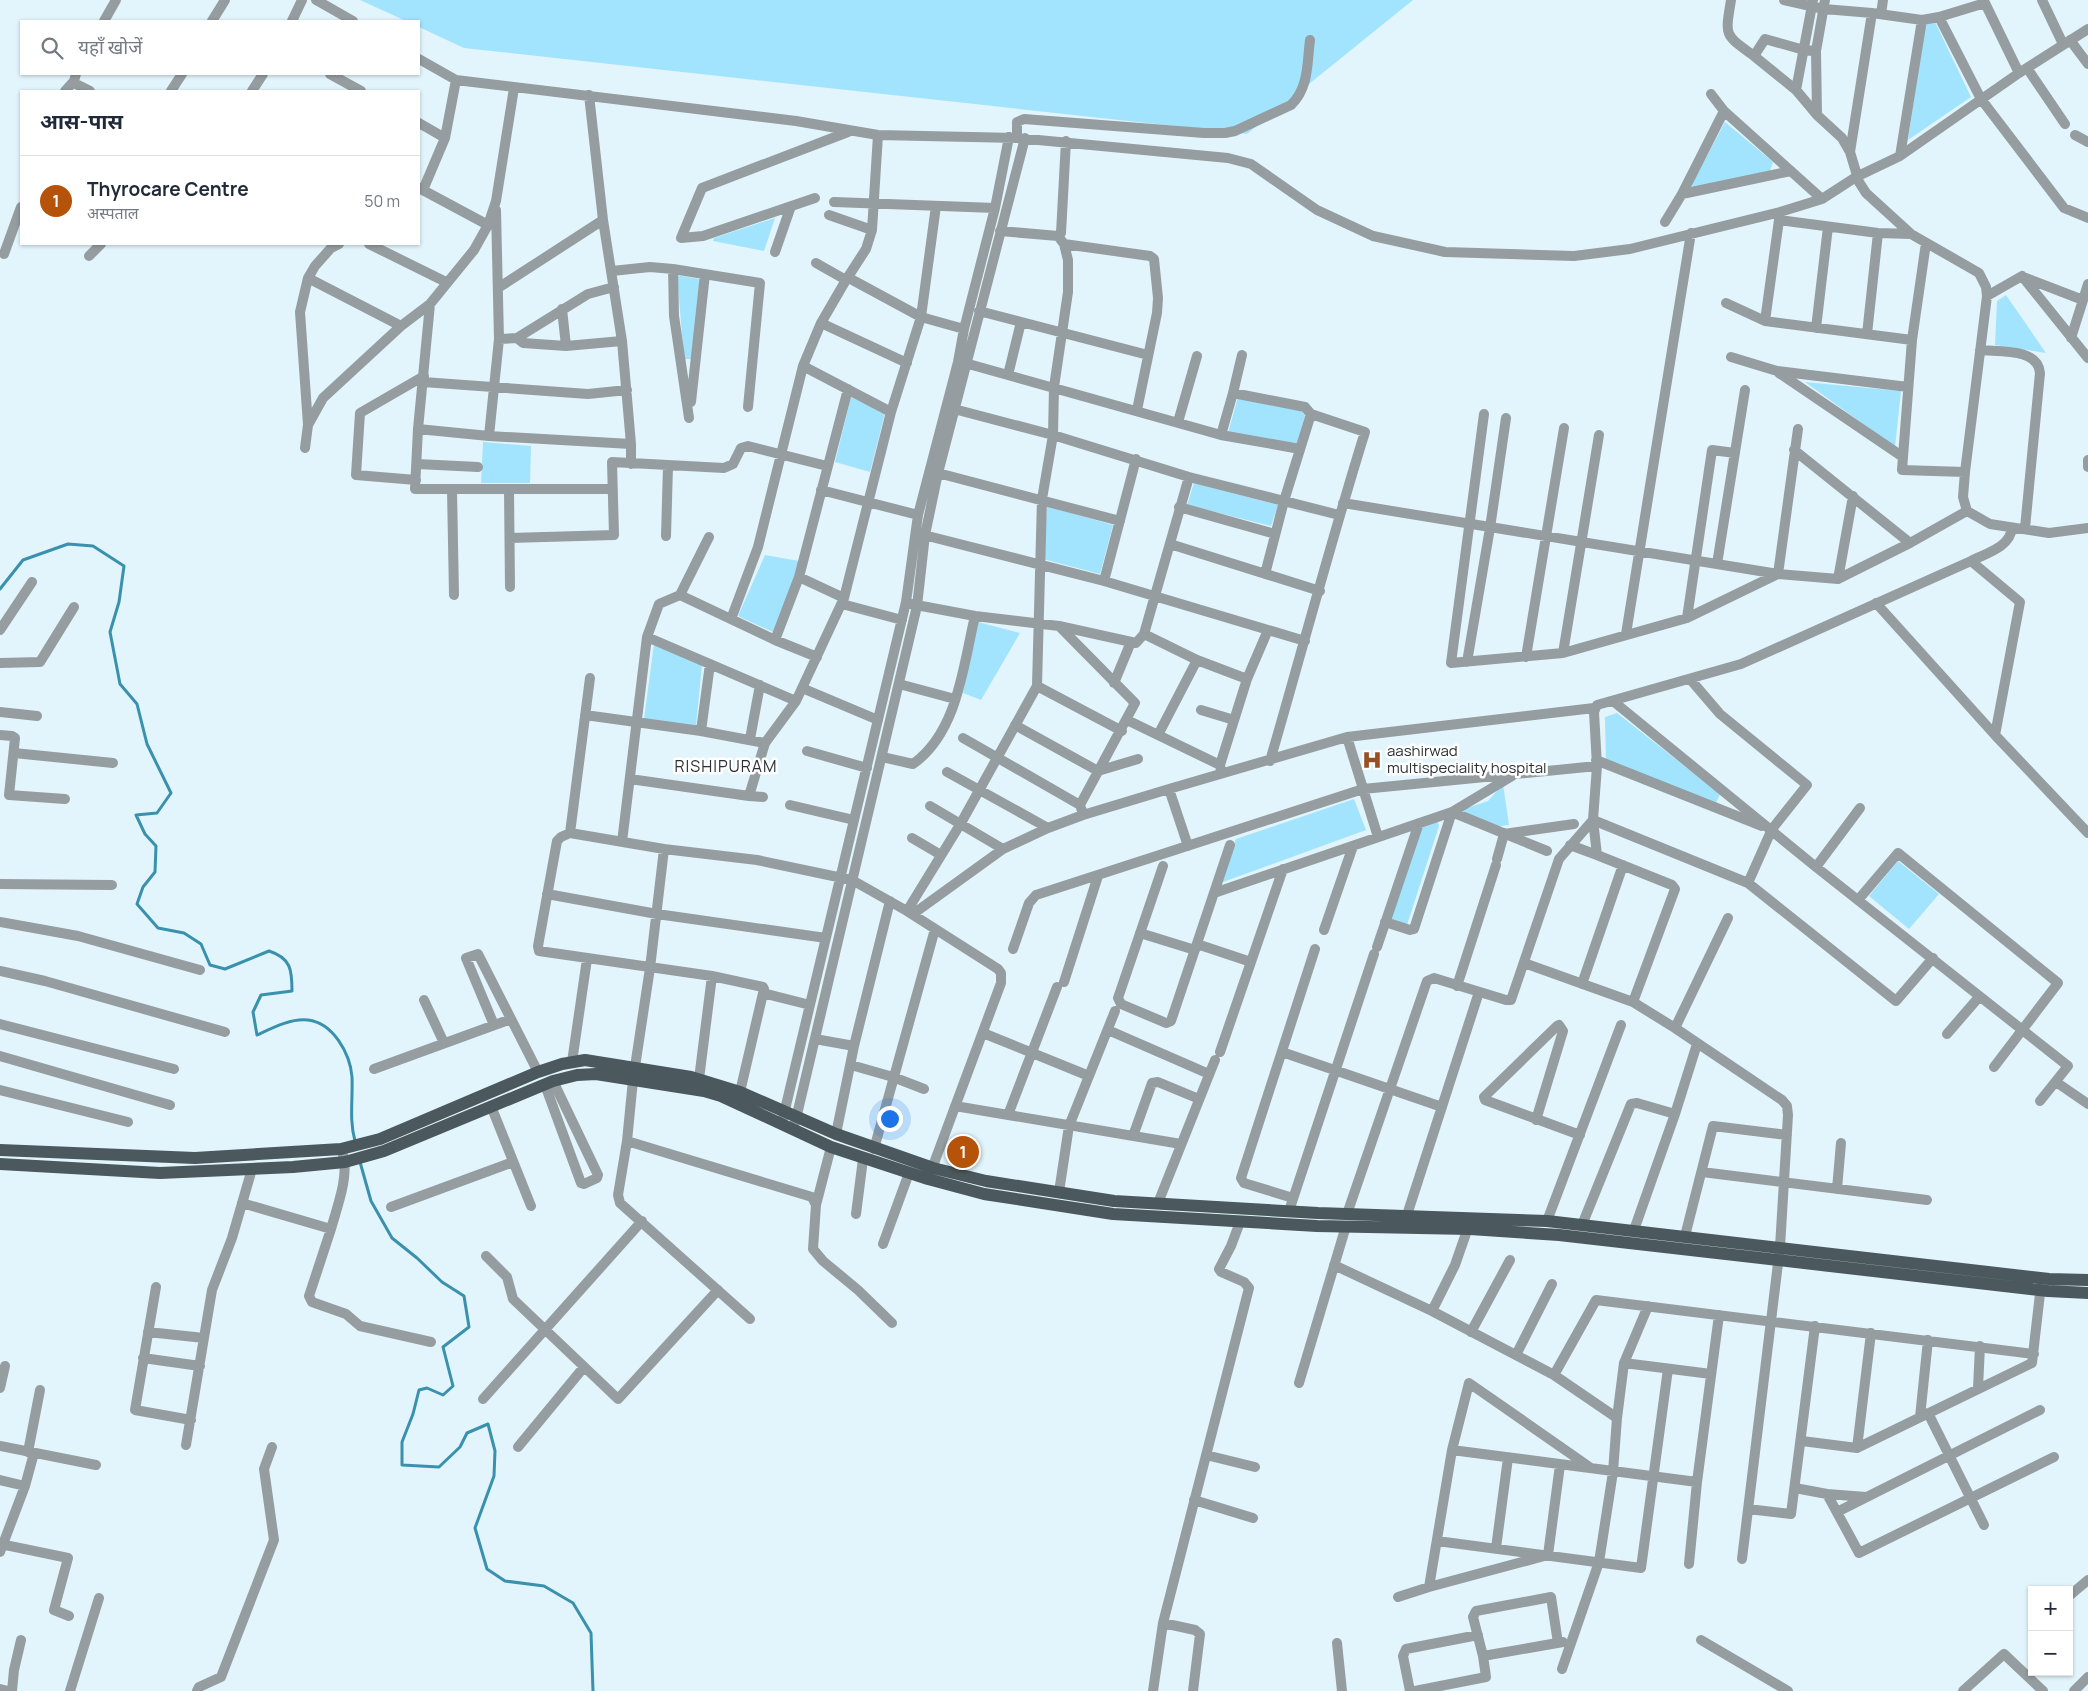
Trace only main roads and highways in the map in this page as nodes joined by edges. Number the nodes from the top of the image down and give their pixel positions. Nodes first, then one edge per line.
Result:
1 (635, 1074) junction
2 (382, 1145) junction
3 (0, 1150) edge
4 (348, 1155) junction
5 (0, 1164) edge
6 (930, 1174) junction
7 (1346, 1220) junction
8 (1470, 1223) junction
9 (1779, 1254) junction
10 (2088, 1280) edge
11 (2041, 1284) junction
12 (2088, 1293) edge

1 - 2 main road
1 - 2 main road
1 - 6 main road
1 - 6 main road
2 - 4 main road
3 - 4 main road
4 - 5 main road
6 - 7 main road
6 - 7 main road
7 - 8 main road
7 - 8 main road
8 - 9 main road
8 - 9 main road
9 - 11 main road
10 - 11 main road
11 - 12 main road

